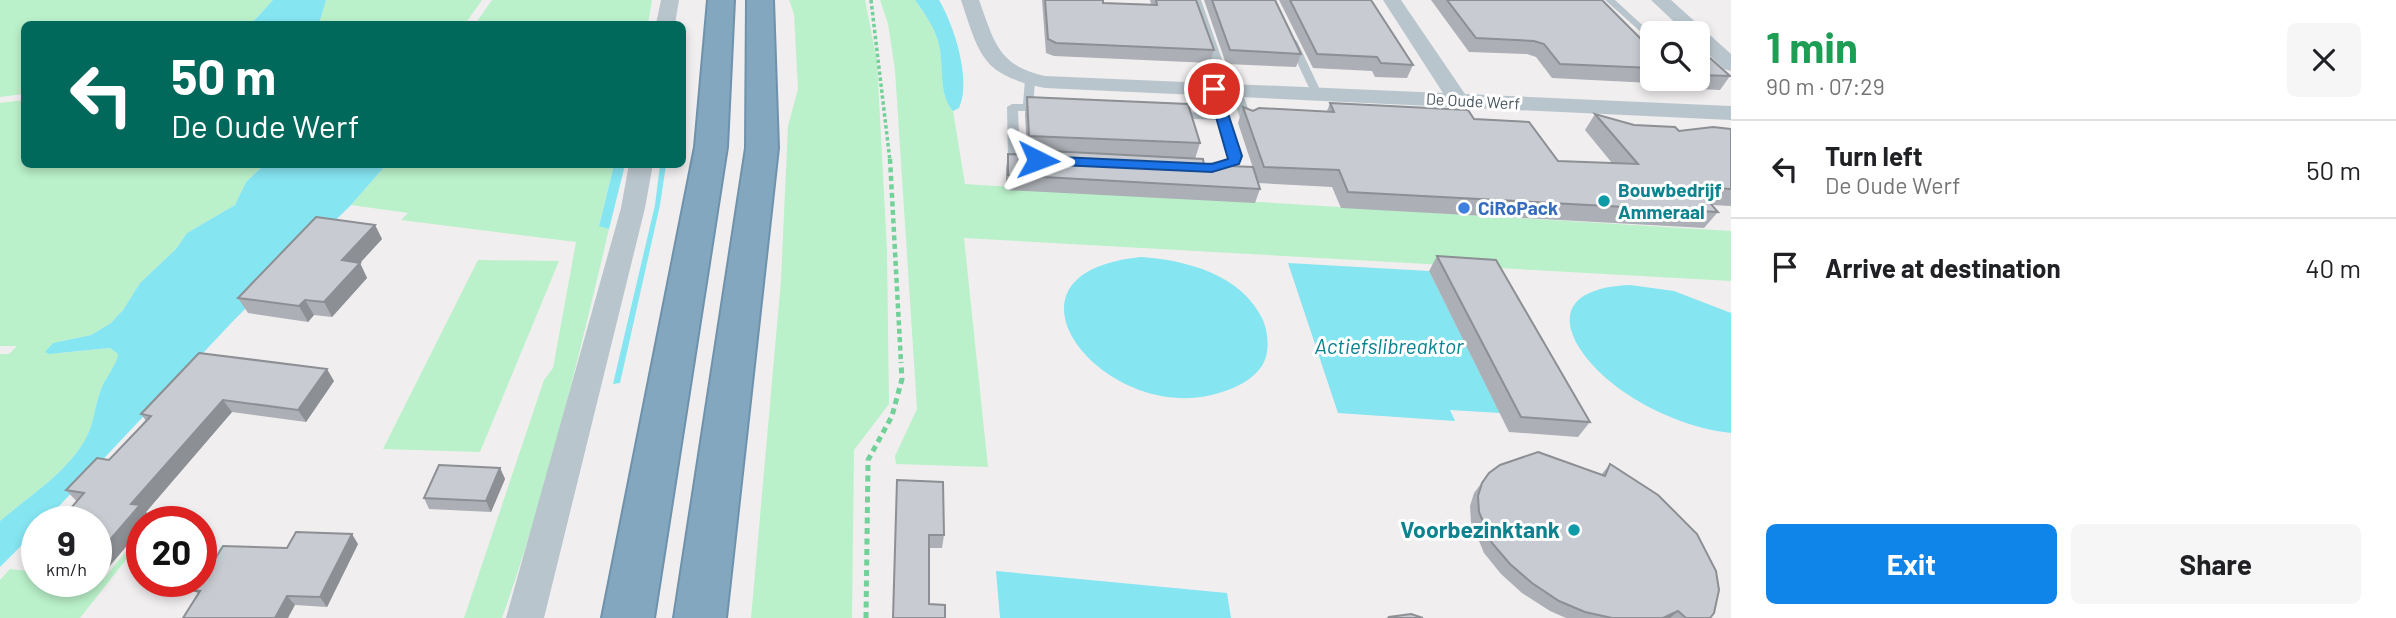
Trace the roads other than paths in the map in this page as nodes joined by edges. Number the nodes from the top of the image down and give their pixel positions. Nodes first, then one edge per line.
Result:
1 (670, 0) edge
2 (721, 0) edge
3 (760, 0) edge
4 (970, 0) edge
5 (1196, 0) edge
6 (1392, 0) edge
7 (1610, 0) edge
8 (1660, 0) edge
9 (666, 21) edge
10 (1683, 21) edge
11 (1640, 28) edge
12 (1289, 35) edge
13 (1030, 80) junction
14 (1226, 90) junction
15 (1317, 94) junction
16 (1458, 100) junction
17 (1028, 108) junction
18 (1042, 108) edge
19 (1731, 113) edge
20 (1154, 114) edge
21 (1223, 117) junction
22 (1247, 121) edge
23 (1040, 160) edge
24 (1186, 166) edge
25 (640, 168) edge
26 (525, 618) edge
27 (628, 618) edge
28 (701, 618) edge

1 - 9 street
2 - 27 highway
3 - 28 highway
4 - 13 street, De Oude Werf
5 - 14 lane
6 - 16 street
7 - 11 lane
8 - 10 street
12 - 15 lane
13 - 14 street, De Oude Werf
13 - 17 lane
14 - 15 street, De Oude Werf
14 - 21 lane
14 - 22 lane
15 - 16 street, De Oude Werf
16 - 19 street, De Oude Werf
17 - 18 lane
17 - 23 lane
20 - 21 lane
21 - 24 lane
25 - 26 street

